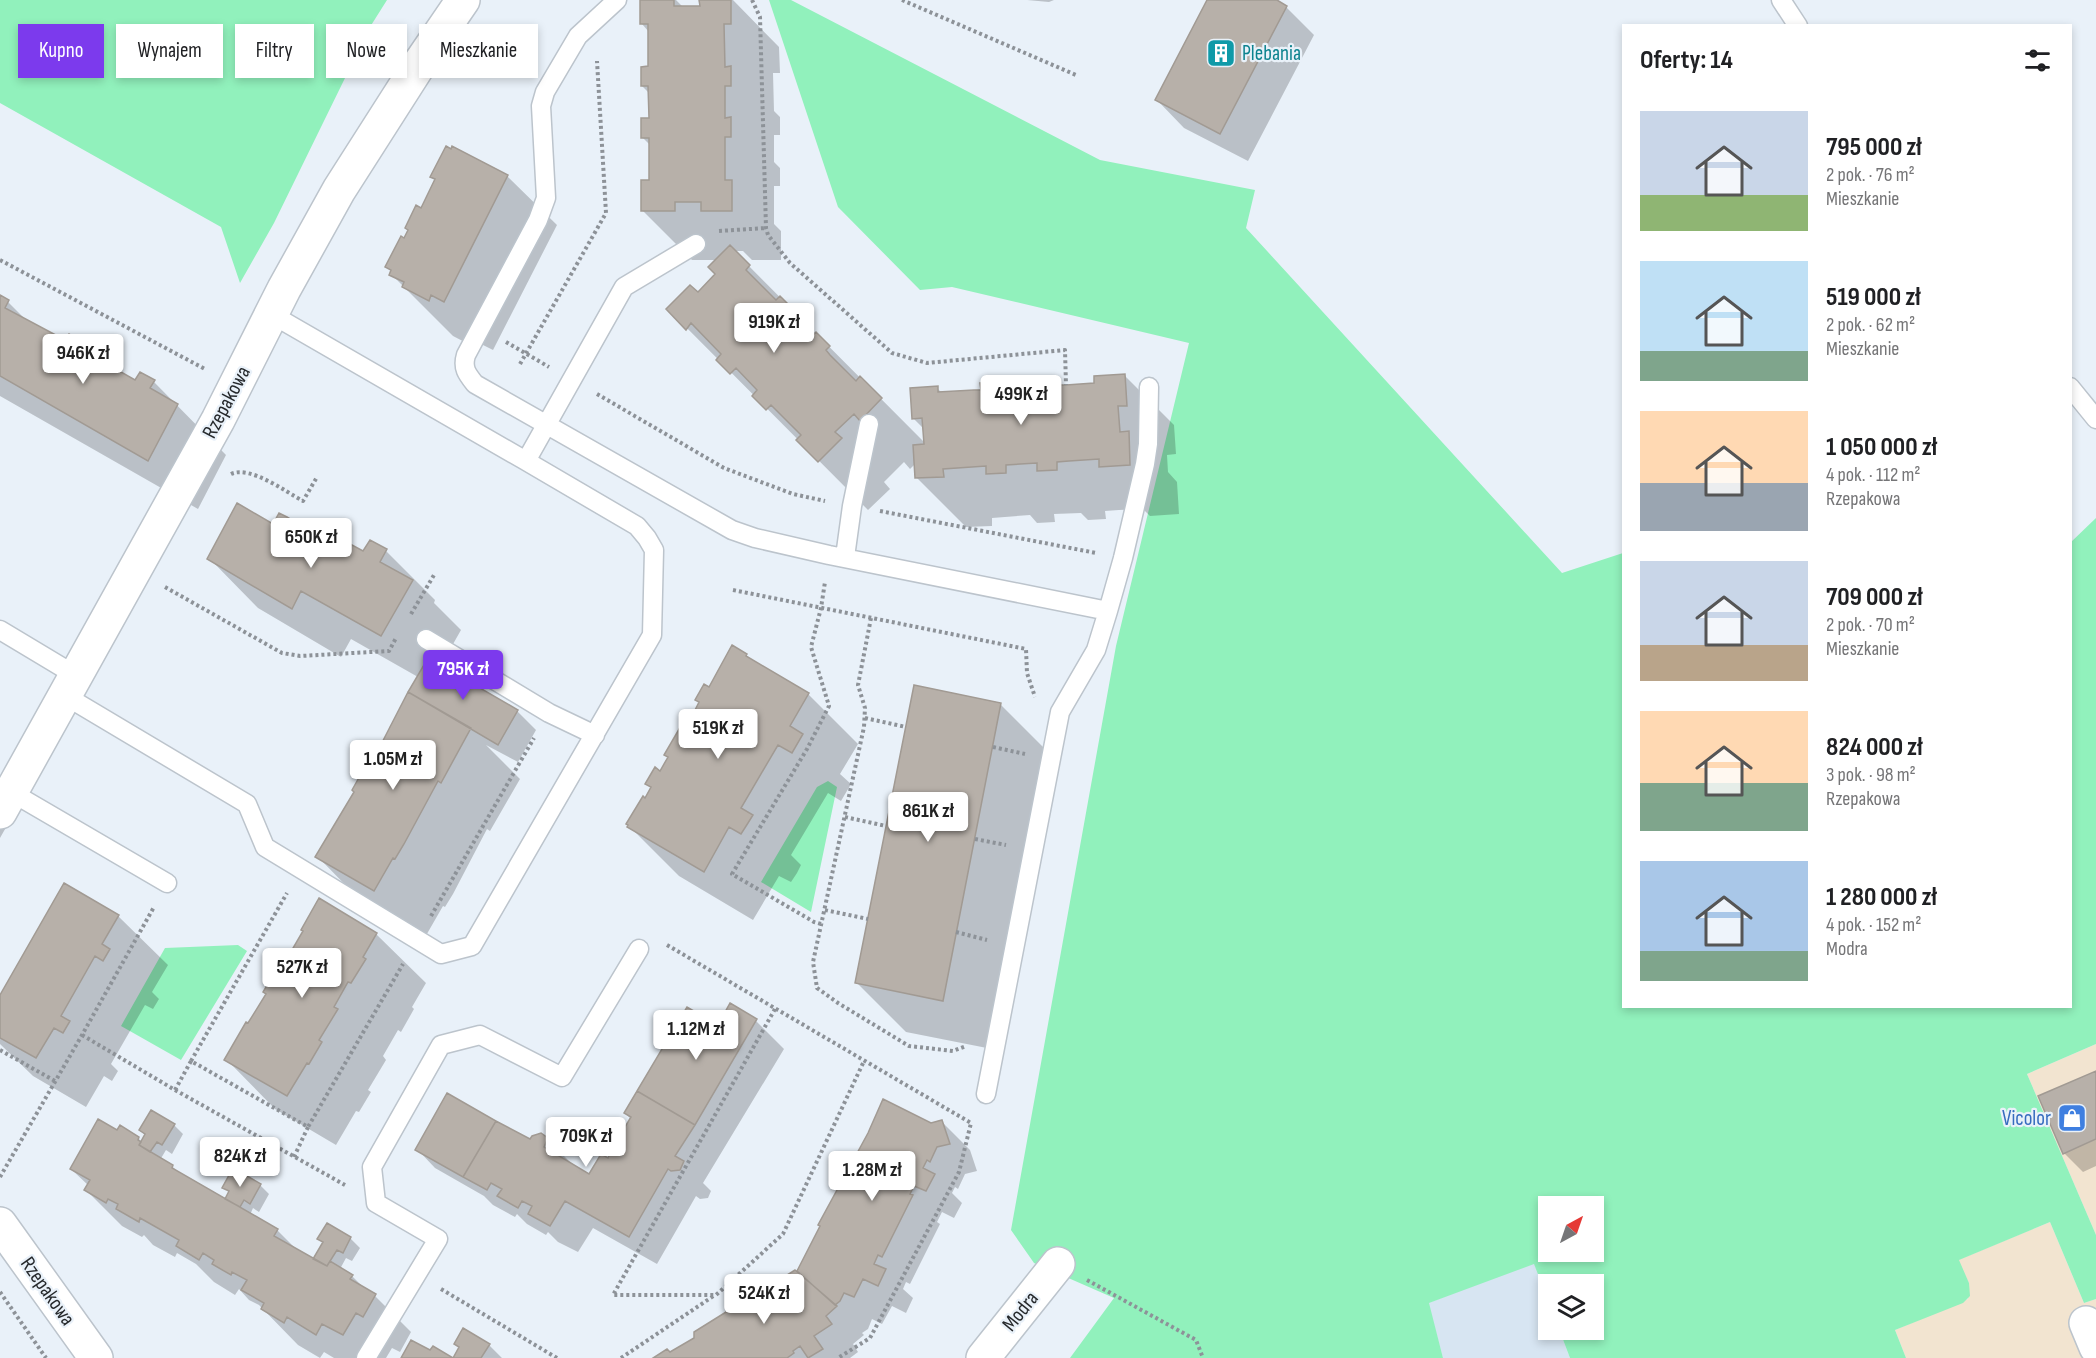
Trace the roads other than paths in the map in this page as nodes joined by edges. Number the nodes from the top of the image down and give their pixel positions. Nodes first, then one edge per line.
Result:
1 (463, 0) edge
2 (617, 0) edge
3 (1781, 0) edge
4 (1797, 24) edge
5 (696, 244) road end
6 (271, 314) junction
7 (1149, 387) dead end
8 (2072, 389) edge
9 (2096, 419) edge
10 (547, 424) junction
11 (869, 424) dead end
12 (526, 461) junction
13 (837, 556) junction
14 (1107, 611) junction
15 (0, 630) edge
16 (426, 639) dead end
17 (70, 685) junction
18 (595, 735) junction
19 (6, 802) edge
20 (167, 883) road end
21 (639, 949) road end
22 (986, 1094) dead end
23 (0, 1224) edge
24 (1058, 1264) road end
25 (96, 1358) edge
26 (366, 1358) edge
27 (983, 1358) edge

1 - 6 street, Rzepakowa
2 - 10 lane
3 - 4 lane
5 - 10 lane
6 - 12 lane
6 - 17 street, Rzepakowa
7 - 14 lane
8 - 9 lane
10 - 12 lane
10 - 13 lane
11 - 13 lane
12 - 18 lane
13 - 14 lane
14 - 22 lane
15 - 17 lane
16 - 18 lane
17 - 18 lane
17 - 19 street, Rzepakowa
19 - 20 lane
21 - 26 lane
23 - 25 street, Rzepakowa
24 - 27 street, Modra

